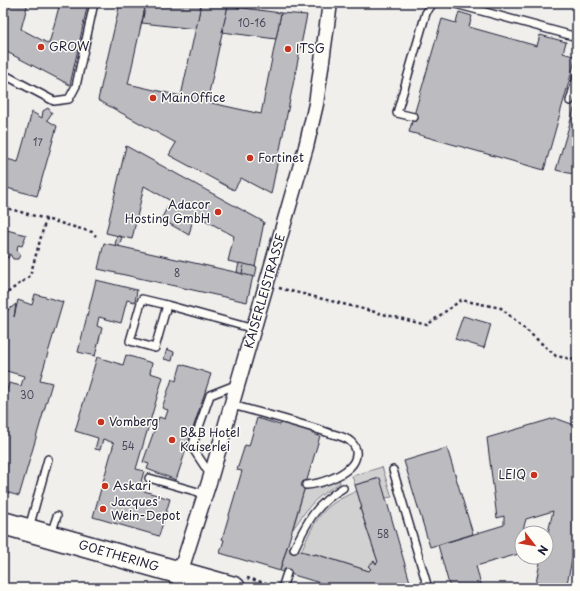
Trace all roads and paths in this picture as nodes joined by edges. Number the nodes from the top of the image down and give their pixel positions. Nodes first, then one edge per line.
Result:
1 (94, 3) edge
2 (330, 3) edge
3 (433, 3) edge
4 (452, 3) edge
5 (577, 37) edge
6 (3, 74) edge
7 (577, 77) edge
8 (570, 101) dead end
9 (414, 117) dead end
10 (3, 207) edge
11 (46, 219) junction
12 (96, 236) dead end
13 (285, 290) dead end
14 (3, 296) edge
15 (167, 305) junction
16 (254, 329) junction
17 (577, 360) edge
18 (238, 384) junction
19 (232, 405) junction
20 (48, 459) dead end
21 (393, 470) dead end
22 (211, 476) junction
23 (149, 478) dead end
24 (306, 485) dead end
25 (343, 488) dead end
26 (205, 494) junction
27 (3, 523) edge
28 (28, 530) junction
29 (294, 549) dead end
30 (287, 573) dead end
31 (177, 580) edge
32 (234, 588) edge
33 (282, 588) edge
34 (428, 588) edge

1 - 6 lane
2 - 16 street, KAISERLEISTRASSE
3 - 9 lane
4 - 5 lane
7 - 8 lane
10 - 11 path
11 - 12 path
11 - 14 path
13 - 17 path
15 - 15 lane
15 - 16 lane
16 - 18 street, KAISERLEISTRASSE
18 - 19 street, KAISERLEISTRASSE
18 - 22 lane
19 - 22 street, KAISERLEISTRASSE
19 - 24 lane
20 - 28 lane
21 - 34 lane
22 - 26 street, KAISERLEISTRASSE
23 - 26 lane
25 - 29 lane
26 - 31 street, KAISERLEISTRASSE
27 - 28 main road, GOETHERING
28 - 31 main road, GOETHERING
30 - 33 lane
31 - 32 main road, GOETHERING

